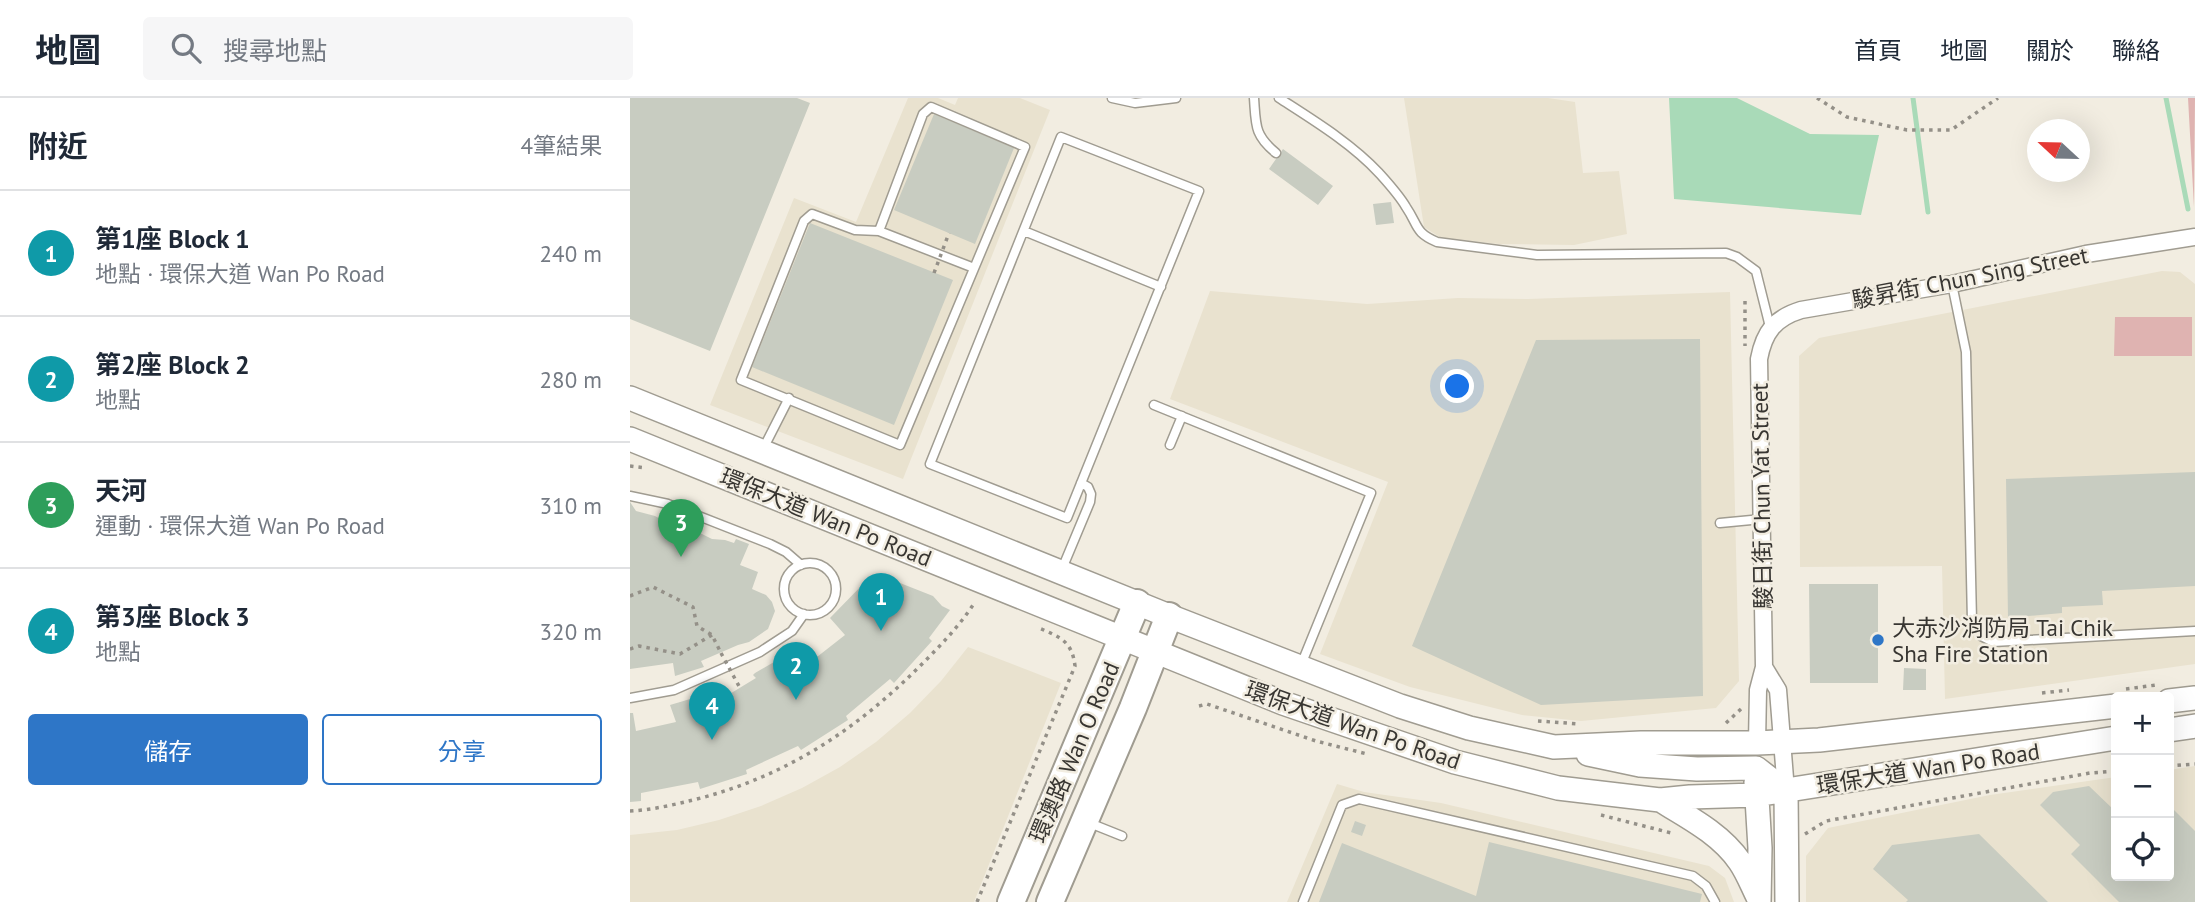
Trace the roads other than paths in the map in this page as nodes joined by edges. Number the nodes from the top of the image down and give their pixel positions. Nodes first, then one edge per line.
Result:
1 (1112, 98) edge
2 (1176, 98) edge
3 (1254, 98) edge
4 (1279, 98) edge
5 (1276, 153) dead end
6 (879, 231) junction
7 (1024, 231) junction
8 (2195, 237) edge
9 (2175, 240) junction
10 (2195, 244) edge
11 (974, 268) junction
12 (1952, 284) junction
13 (1161, 287) junction
14 (1770, 327) junction
15 (630, 398) edge
16 (789, 398) junction
17 (1154, 405) dead end
18 (1182, 416) junction
19 (630, 439) edge
20 (1170, 445) dead end
21 (762, 450) junction
22 (1081, 483) junction
23 (630, 496) edge
24 (1762, 519) junction
25 (1720, 523) dead end
26 (801, 565) junction
27 (1061, 572) junction
28 (1137, 603) junction
29 (804, 614) junction
30 (1170, 616) junction
31 (2195, 631) edge
32 (1122, 638) junction
33 (1156, 652) junction
34 (1764, 667) junction
35 (1300, 668) junction
36 (630, 698) edge
37 (2195, 698) edge
38 (2174, 700) edge
39 (2111, 707) edge
40 (2195, 726) edge
41 (2174, 729) edge
42 (2111, 739) edge
43 (1782, 742) junction
44 (1757, 743) junction
45 (1554, 747) junction
46 (1756, 768) junction
47 (1786, 791) junction
48 (1756, 795) junction
49 (1660, 800) junction
50 (1084, 821) junction
51 (1122, 836) dead end
52 (1759, 901) edge
53 (1012, 902) edge
54 (1050, 902) edge
55 (1303, 902) edge
56 (1715, 902) edge
57 (1787, 902) edge

1 - 2 lane
3 - 5 lane
4 - 14 lane
6 - 11 lane
6 - 11 lane
6 - 16 lane
7 - 13 lane
7 - 13 lane
7 - 22 lane
8 - 9 street, 駿昇街 Chun Sing Street
9 - 10 street, 駿昇街 Chun Sing Street
9 - 12 street, 駿昇街 Chun Sing Street
11 - 16 lane
12 - 14 street, 駿昇街 Chun Sing Street
12 - 31 lane
13 - 22 lane
14 - 24 street, 駿日街 Chun Yat Street
15 - 21 main road, 環保大道 Wan Po Road
16 - 21 lane
17 - 18 lane
18 - 20 lane
18 - 35 lane
19 - 32 main road, 環保大道 Wan Po Road
21 - 27 main road, 環保大道 Wan Po Road
22 - 27 lane
23 - 26 lane
24 - 25 lane
24 - 34 street, 駿日街 Chun Yat Street
26 - 29 lane
26 - 29 lane
27 - 28 main road, 環保大道 Wan Po Road
28 - 30 main road, 環保大道 Wan Po Road
28 - 32 main road, 環澳路 Wan O Road
29 - 36 lane
30 - 33 main road, 環澳路 Wan O Road
30 - 35 main road, 環保大道 Wan Po Road
32 - 33 main road, 環保大道 Wan Po Road
32 - 53 main road, 環澳路 Wan O Road
33 - 49 main road, 環保大道 Wan Po Road
33 - 50 main road, 環澳路 Wan O Road
34 - 43 street, 駿日街 Chun Yat Street
34 - 44 street, 駿日街 Chun Yat Street
35 - 45 main road, 環保大道 Wan Po Road
37 - 38 main road
39 - 43 main road, 環保大道 Wan Po Road
40 - 41 main road
42 - 47 main road, 環保大道 Wan Po Road
43 - 44 main road, 環保大道 Wan Po Road
43 - 47 street, 駿日街 Chun Yat Street
44 - 45 main road, 環保大道 Wan Po Road
44 - 46 main road, 駿日街 Chun Yat Street
45 - 46 main road
46 - 47 main road
46 - 48 main road, 駿日街 Chun Yat Street
47 - 48 main road, 環保大道 Wan Po Road
47 - 57 main road, 駿日街 Chun Yat Street
48 - 49 main road, 環保大道 Wan Po Road
48 - 52 main road, 駿日街 Chun Yat Street
49 - 52 main road
50 - 51 lane
50 - 54 main road, 環澳路 Wan O Road
55 - 56 lane

